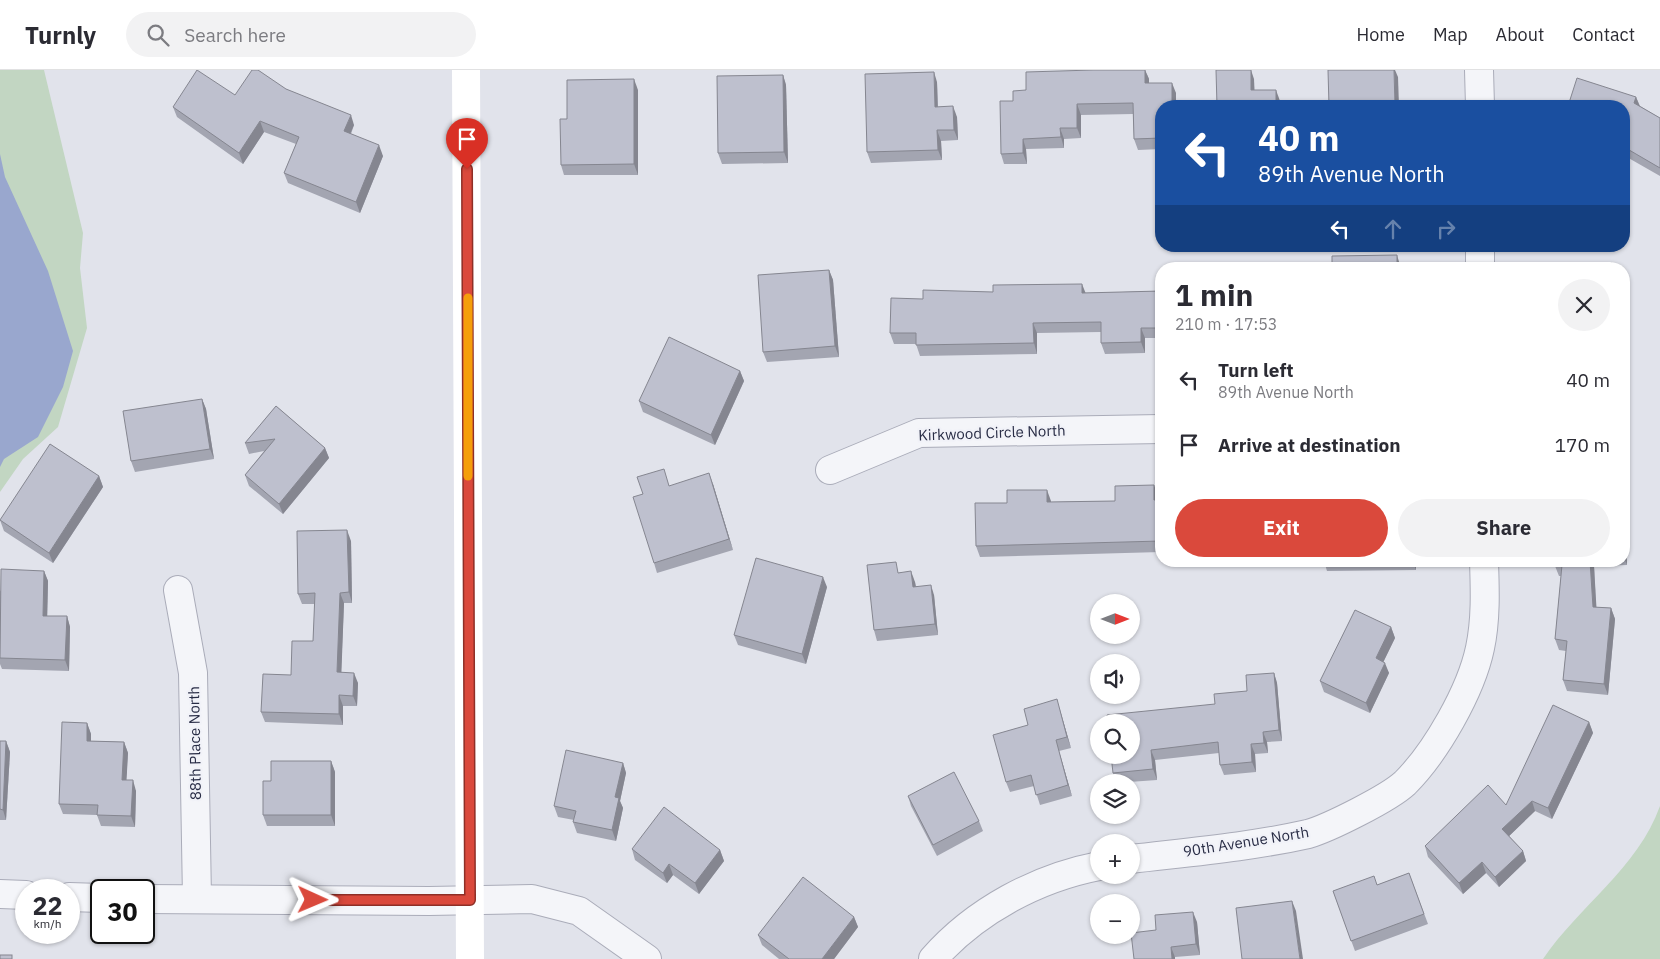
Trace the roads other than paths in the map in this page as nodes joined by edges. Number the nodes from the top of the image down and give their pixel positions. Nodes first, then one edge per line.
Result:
1 (466, 70) edge
2 (1480, 70) edge
3 (1480, 100) edge
4 (1155, 428) edge
5 (830, 470) dead end
6 (1484, 567) edge
7 (178, 590) dead end
8 (1140, 859) edge
9 (1090, 868) edge
10 (0, 894) edge
11 (15, 895) edge
12 (197, 898) junction
13 (155, 899) edge
14 (470, 900) junction
15 (470, 959) edge
16 (647, 959) edge
17 (933, 959) edge

1 - 14 street
2 - 3 street
4 - 5 street, Kirkwood Circle North
6 - 8 street, 90th Avenue North
7 - 12 street, 88th Place North
9 - 17 street
10 - 11 street
12 - 13 street
12 - 14 street
14 - 15 street
14 - 16 street

